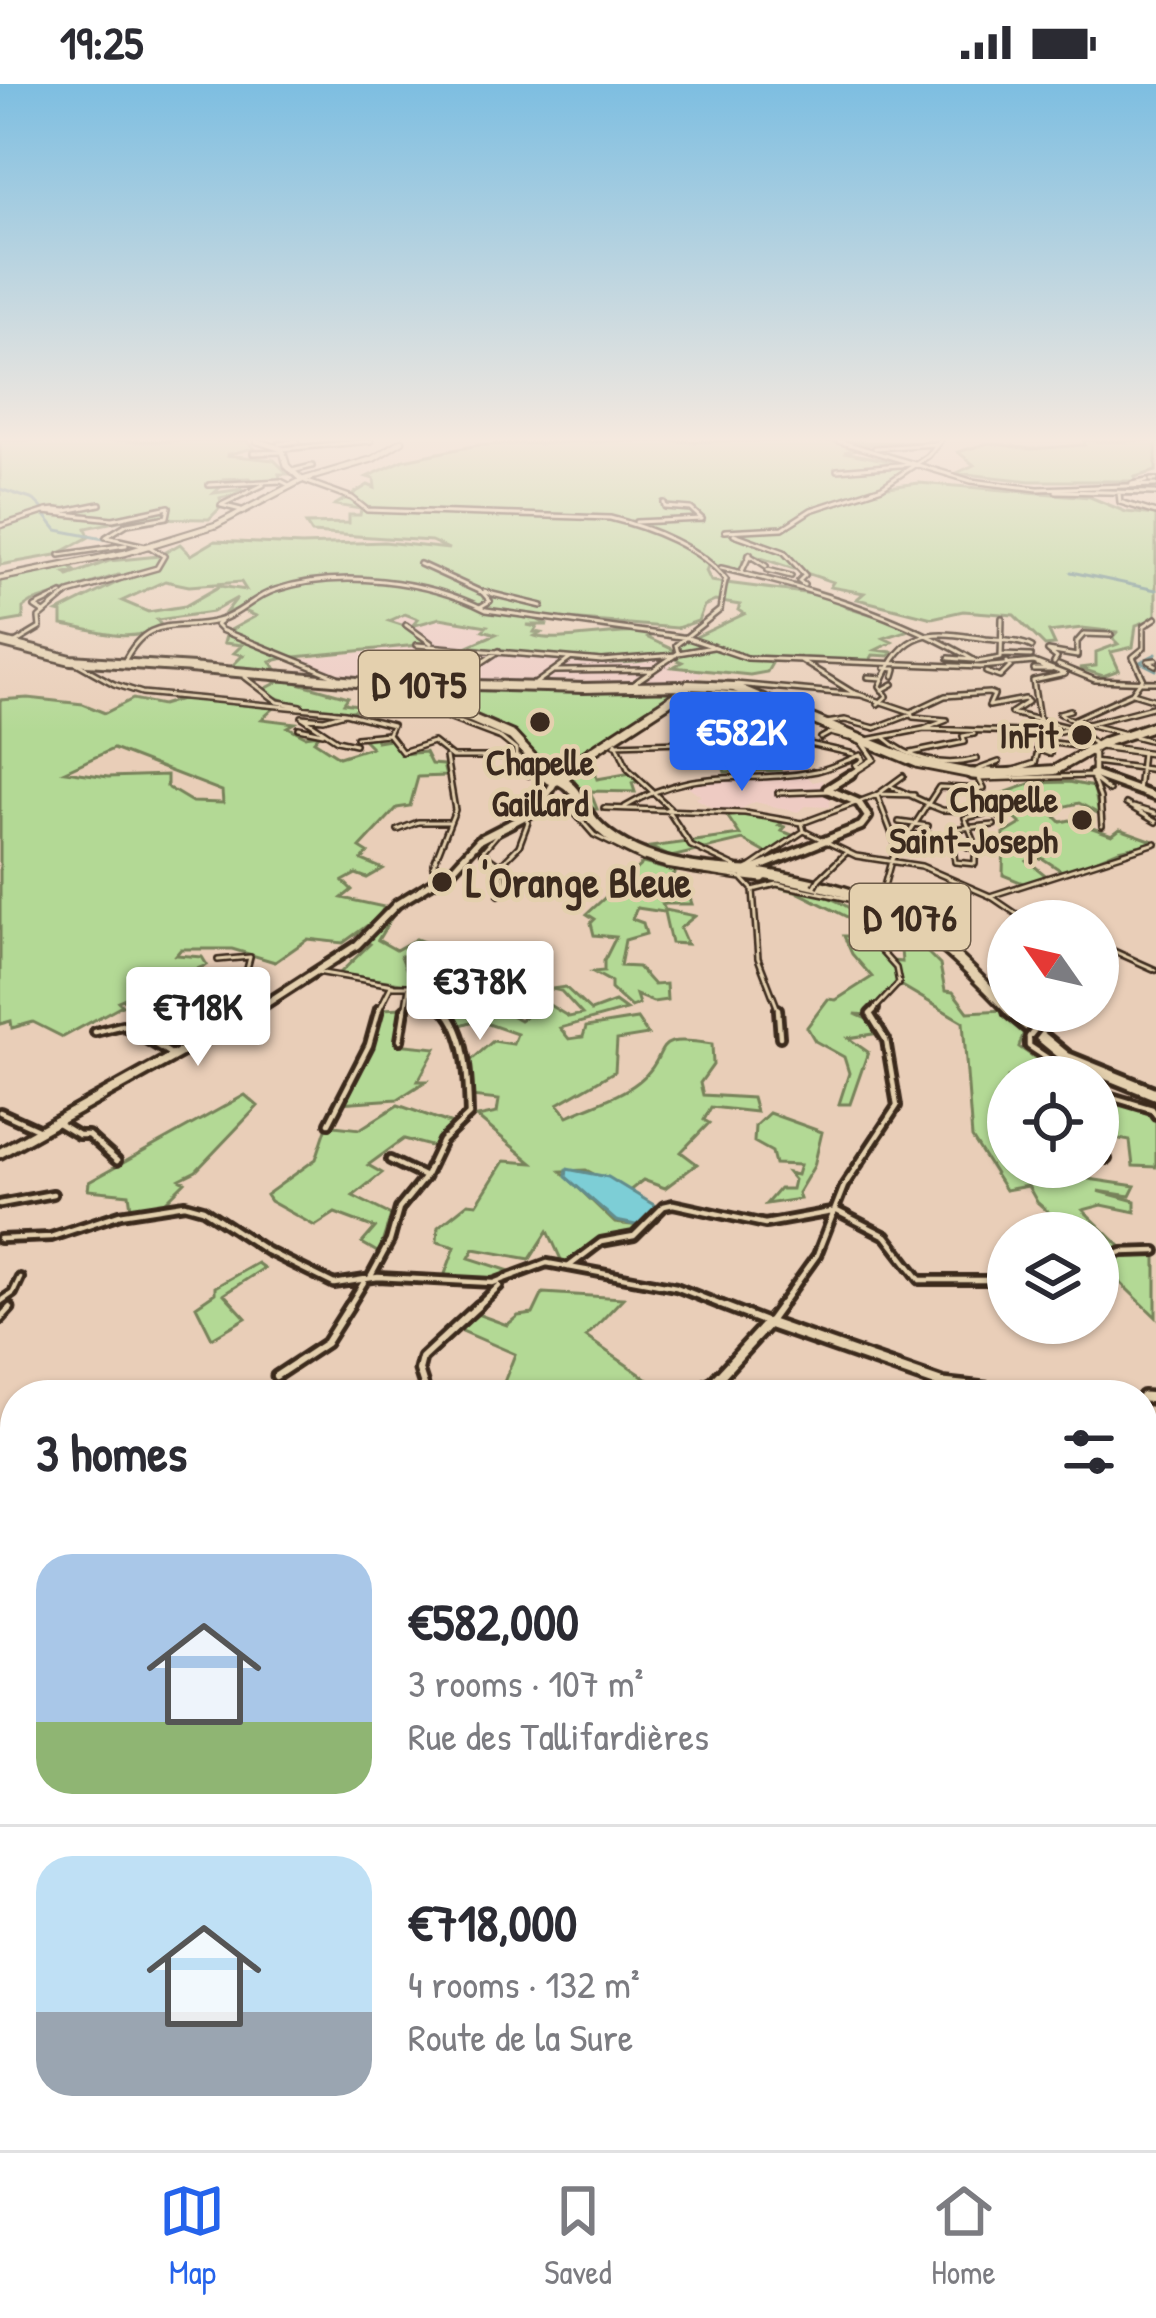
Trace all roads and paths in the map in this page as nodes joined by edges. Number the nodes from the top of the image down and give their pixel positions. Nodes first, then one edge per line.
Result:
1 (107, 537) edge
2 (175, 537) edge
3 (661, 537) edge
4 (746, 537) edge
5 (131, 544) junction
6 (146, 546) junction
7 (98, 550) junction
8 (60, 555) dead end
9 (105, 557) junction
10 (420, 564) dead end
11 (717, 568) junction
12 (742, 571) junction
13 (0, 578) edge
14 (726, 580) junction
15 (801, 582) junction
16 (786, 586) junction
17 (808, 588) junction
18 (482, 592) junction
19 (68, 593) junction
20 (542, 606) dead end
21 (480, 607) junction
22 (44, 613) junction
23 (1001, 618) dead end
24 (1156, 618) edge
25 (225, 619) junction
26 (406, 625) dead end
27 (923, 631) junction
28 (1111, 635) dead end
29 (682, 638) junction
30 (1002, 640) junction
31 (0, 642) edge
32 (13, 644) junction
33 (417, 645) dead end
34 (436, 645) junction
35 (713, 647) junction
36 (499, 651) junction
37 (677, 654) junction
38 (1002, 655) junction
39 (1016, 655) junction
40 (1031, 656) dead end
41 (949, 658) dead end
42 (570, 659) junction
43 (799, 659) junction
44 (71, 660) junction
45 (1134, 660) junction
46 (1021, 661) junction
47 (1006, 662) junction
48 (1156, 662) edge
49 (976, 663) junction
50 (1054, 663) junction
51 (123, 664) junction
52 (1047, 664) junction
53 (885, 666) junction
54 (189, 668) junction
55 (215, 670) junction
56 (652, 670) junction
57 (1034, 670) dead end
58 (555, 671) junction
59 (986, 672) dead end
60 (245, 674) junction
61 (868, 676) dead end
62 (894, 676) dead end
63 (321, 678) junction
64 (883, 678) junction
65 (1142, 678) junction
66 (1156, 682) edge
67 (358, 684) junction
68 (453, 684) junction
69 (893, 684) dead end
70 (634, 685) junction
71 (722, 685) junction
72 (867, 685) dead end
73 (531, 686) junction
74 (585, 688) junction
75 (684, 688) junction
76 (881, 689) junction
77 (1132, 693) junction
78 (751, 694) junction
79 (860, 695) junction
80 (878, 704) junction
81 (1155, 705) edge
82 (711, 706) dead end
83 (1070, 710) dead end
84 (331, 711) junction
85 (1099, 711) junction
86 (345, 713) junction
87 (910, 713) junction
88 (1115, 717) junction
89 (1039, 719) junction
90 (1072, 719) junction
91 (821, 724) junction
92 (1085, 725) junction
93 (299, 728) dead end
94 (1074, 728) junction
95 (1153, 728) edge
96 (924, 729) junction
97 (977, 731) junction
98 (324, 733) junction
99 (1042, 733) junction
100 (388, 734) junction
101 (1130, 735) junction
102 (884, 737) junction
103 (820, 738) dead end
104 (861, 740) junction
105 (1038, 741) junction
106 (613, 742) junction
107 (1156, 742) edge
108 (1038, 751) junction
109 (1096, 751) junction
110 (1126, 751) junction
111 (1142, 752) junction
112 (905, 753) junction
113 (1050, 754) dead end
114 (1156, 754) edge
115 (861, 755) junction
116 (449, 756) junction
117 (516, 756) junction
118 (977, 759) dead end
119 (999, 762) dead end
120 (1124, 766) junction
121 (860, 767) junction
122 (1141, 768) junction
123 (1156, 770) edge
124 (1011, 771) junction
125 (1027, 775) junction
126 (554, 776) junction
127 (903, 776) dead end
128 (1092, 777) junction
129 (890, 786) junction
130 (832, 789) junction
131 (653, 790) junction
132 (1109, 791) dead end
133 (1141, 792) junction
134 (778, 794) dead end
135 (878, 795) junction
136 (915, 795) junction
137 (1156, 797) edge
138 (859, 803) junction
139 (1126, 804) junction
140 (929, 805) junction
141 (626, 807) junction
142 (604, 808) dead end
143 (669, 809) junction
144 (1156, 811) edge
145 (978, 812) junction
146 (527, 816) junction
147 (1002, 818) dead end
148 (449, 822) junction
149 (899, 822) dead end
150 (1156, 822) edge
151 (802, 823) junction
152 (994, 825) dead end
153 (913, 826) junction
154 (928, 826) dead end
155 (1102, 826) dead end
156 (952, 829) dead end
157 (969, 829) junction
158 (398, 830) dead end
159 (500, 831) junction
160 (804, 832) junction
161 (929, 835) dead end
162 (907, 836) junction
163 (944, 839) dead end
164 (974, 840) junction
165 (985, 840) dead end
166 (822, 842) junction
167 (1156, 843) edge
168 (898, 850) junction
169 (984, 852) dead end
170 (846, 853) junction
171 (975, 857) dead end
172 (891, 860) junction
173 (955, 862) junction
174 (501, 864) junction
175 (756, 872) junction
176 (449, 873) junction
177 (938, 874) junction
178 (957, 884) junction
179 (814, 888) junction
180 (753, 890) junction
181 (499, 895) dead end
182 (990, 896) junction
183 (881, 897) dead end
184 (996, 900) edge
185 (950, 910) dead end
186 (1119, 953) edge
187 (218, 960) dead end
188 (1156, 970) edge
189 (316, 973) junction
190 (393, 985) junction
191 (409, 987) junction
192 (987, 989) edge
193 (209, 994) junction
194 (253, 1012) junction
195 (148, 1014) dead end
196 (180, 1020) dead end
197 (95, 1032) dead end
198 (1033, 1032) edge
199 (1036, 1032) edge
200 (210, 1036) junction
201 (780, 1037) dead end
202 (400, 1040) dead end
203 (1044, 1056) edge
204 (176, 1057) junction
205 (1156, 1094) edge
206 (1119, 1099) edge
207 (0, 1112) edge
208 (1156, 1115) edge
209 (56, 1121) junction
210 (329, 1123) dead end
211 (40, 1130) junction
212 (0, 1153) edge
213 (390, 1160) dead end
214 (117, 1161) dead end
215 (425, 1177) junction
216 (53, 1194) dead end
217 (0, 1204) edge
218 (837, 1211) junction
219 (0, 1239) edge
220 (1156, 1251) edge
221 (1119, 1253) edge
222 (566, 1268) junction
223 (20, 1278) dead end
224 (367, 1279) junction
225 (987, 1280) edge
226 (500, 1282) junction
227 (0, 1302) edge
228 (10, 1308) dead end
229 (0, 1319) edge
230 (768, 1323) junction
231 (276, 1376) dead end
232 (422, 1380) edge
233 (716, 1380) edge
234 (932, 1380) edge

1 - 5 street
2 - 6 main road
3 - 11 street
4 - 15 street
5 - 6 street
5 - 7 street
6 - 9 main road
6 - 19 street
7 - 8 street
7 - 9 street
9 - 13 main road
10 - 18 street
11 - 12 street
11 - 14 street
12 - 14 street
12 - 15 street
12 - 16 street
14 - 29 street
15 - 16 street
15 - 17 street
16 - 17 street
17 - 27 street
18 - 20 street
18 - 21 street
19 - 22 street
19 - 22 street
21 - 25 street
21 - 29 street
22 - 32 street
23 - 30 street
24 - 45 street
25 - 51 street
25 - 68 street
26 - 34 street
27 - 30 street
27 - 49 street
27 - 53 street
28 - 50 street
29 - 35 street
29 - 37 street
30 - 38 street
30 - 39 street
31 - 32 main road, D 1075
32 - 44 main road, D 1075
33 - 34 street
34 - 36 street
35 - 37 street
35 - 43 street
36 - 42 street
36 - 68 street
37 - 42 street
37 - 56 street
38 - 39 street
38 - 49 street
39 - 40 street
41 - 49 street
42 - 58 street
43 - 53 street
43 - 79 street
44 - 51 main road, D 1075
44 - 84 street
45 - 48 street
45 - 65 street
46 - 47 street
46 - 52 street
46 - 57 street
47 - 49 street
47 - 59 street
49 - 53 street
50 - 52 street
50 - 65 street
51 - 54 main road, D 1075
52 - 89 street
53 - 62 street
53 - 64 street
54 - 55 main road, D 1075
54 - 63 main road, D 1075
55 - 60 main road
55 - 67 main road, D 1075
56 - 58 street
56 - 70 street
58 - 73 street
60 - 84 street
60 - 117 street
61 - 64 street
63 - 67 main road, D 1075
63 - 73 main road, D 1075
64 - 76 street
65 - 66 street
65 - 77 street
67 - 126 main road, D 1076
68 - 73 street
69 - 76 street
70 - 73 street
70 - 74 main road, D 1075
70 - 75 main road, D 1075
71 - 75 main road, D 1075
71 - 78 main road, D 1075
71 - 79 street
72 - 76 street
73 - 74 main road, D 1075
73 - 74 main road, D 1075
75 - 106 main road
76 - 80 street
77 - 81 street
77 - 85 street
78 - 82 street
78 - 91 main road, D 1075
79 - 80 street
80 - 87 street
81 - 88 street
83 - 90 street
84 - 86 street
85 - 88 street
85 - 90 street
86 - 98 street
86 - 100 street
87 - 89 street
87 - 91 street
87 - 96 street
88 - 92 street
89 - 94 street
90 - 92 street
91 - 104 main road, D 1075
92 - 94 street
92 - 101 street
93 - 98 street
94 - 99 street
94 - 109 street
95 - 101 main road
96 - 97 street
96 - 102 street
97 - 99 street
97 - 112 street
98 - 100 street
99 - 105 street
100 - 116 street
101 - 107 street
101 - 109 main road
102 - 104 street
102 - 112 street
103 - 104 street
104 - 109 main road, D 1075
104 - 121 main road
104 - 125 main road, D 1075
105 - 108 street
105 - 109 street
106 - 115 street
106 - 126 main road
106 - 131 street
108 - 113 street
108 - 124 street
109 - 110 main road
109 - 120 street
109 - 125 main road, D 1075
109 - 128 main road
110 - 111 main road
110 - 120 street
111 - 114 main road
111 - 122 street
112 - 118 street
115 - 121 street
115 - 131 street
116 - 117 street
116 - 148 street
117 - 126 street
119 - 124 street
120 - 122 street
121 - 130 main road
122 - 123 street
122 - 133 street
124 - 125 street
126 - 146 main road
126 - 175 main road, D 1076
127 - 129 street
128 - 132 street
128 - 133 main road
128 - 140 street
128 - 155 street
129 - 135 street
129 - 136 street
130 - 134 street
130 - 138 main road
131 - 141 street
131 - 143 street
133 - 137 main road
133 - 139 street
135 - 136 street
135 - 138 street
135 - 168 street
136 - 140 street
138 - 151 street
138 - 166 main road
139 - 144 street
139 - 150 street
140 - 145 street
140 - 153 street
141 - 142 street
141 - 143 street
143 - 151 street
143 - 160 street
145 - 147 street
145 - 157 street
146 - 159 main road
146 - 174 street
146 - 180 street
148 - 158 street
148 - 176 street
149 - 153 street
151 - 160 street
152 - 157 street
153 - 154 street
153 - 162 street
156 - 157 street
157 - 164 street
159 - 174 street
159 - 176 main road
160 - 166 street
161 - 162 street
162 - 168 street
163 - 173 street
164 - 165 street
164 - 169 street
166 - 170 street
166 - 175 main road
167 - 182 street
168 - 172 street
170 - 172 street
170 - 179 street, bridge
171 - 173 street
172 - 177 street
172 - 183 street
173 - 177 street
174 - 181 street
175 - 192 main road, D 1076
176 - 189 main road
177 - 178 street
178 - 182 street
178 - 185 street
179 - 180 street
179 - 218 street
180 - 201 street
182 - 184 street
186 - 188 street
187 - 193 street
189 - 190 street
189 - 194 main road
190 - 191 street
190 - 210 street
191 - 202 street
191 - 215 street
193 - 194 street
193 - 195 street
194 - 200 main road
196 - 200 street
197 - 204 street
198 - 203 street, bridge
199 - 205 main road, D 1076
200 - 204 main road
204 - 209 main road
206 - 208 street
207 - 211 street
209 - 211 main road
209 - 214 street
211 - 212 main road
213 - 215 street
215 - 224 street
216 - 217 street
218 - 222 street
218 - 225 street
218 - 230 street
219 - 224 street
220 - 221 street
222 - 226 street
222 - 230 street
223 - 227 street
224 - 226 street
224 - 231 street
226 - 232 street
228 - 229 street
230 - 233 main road
230 - 234 main road

